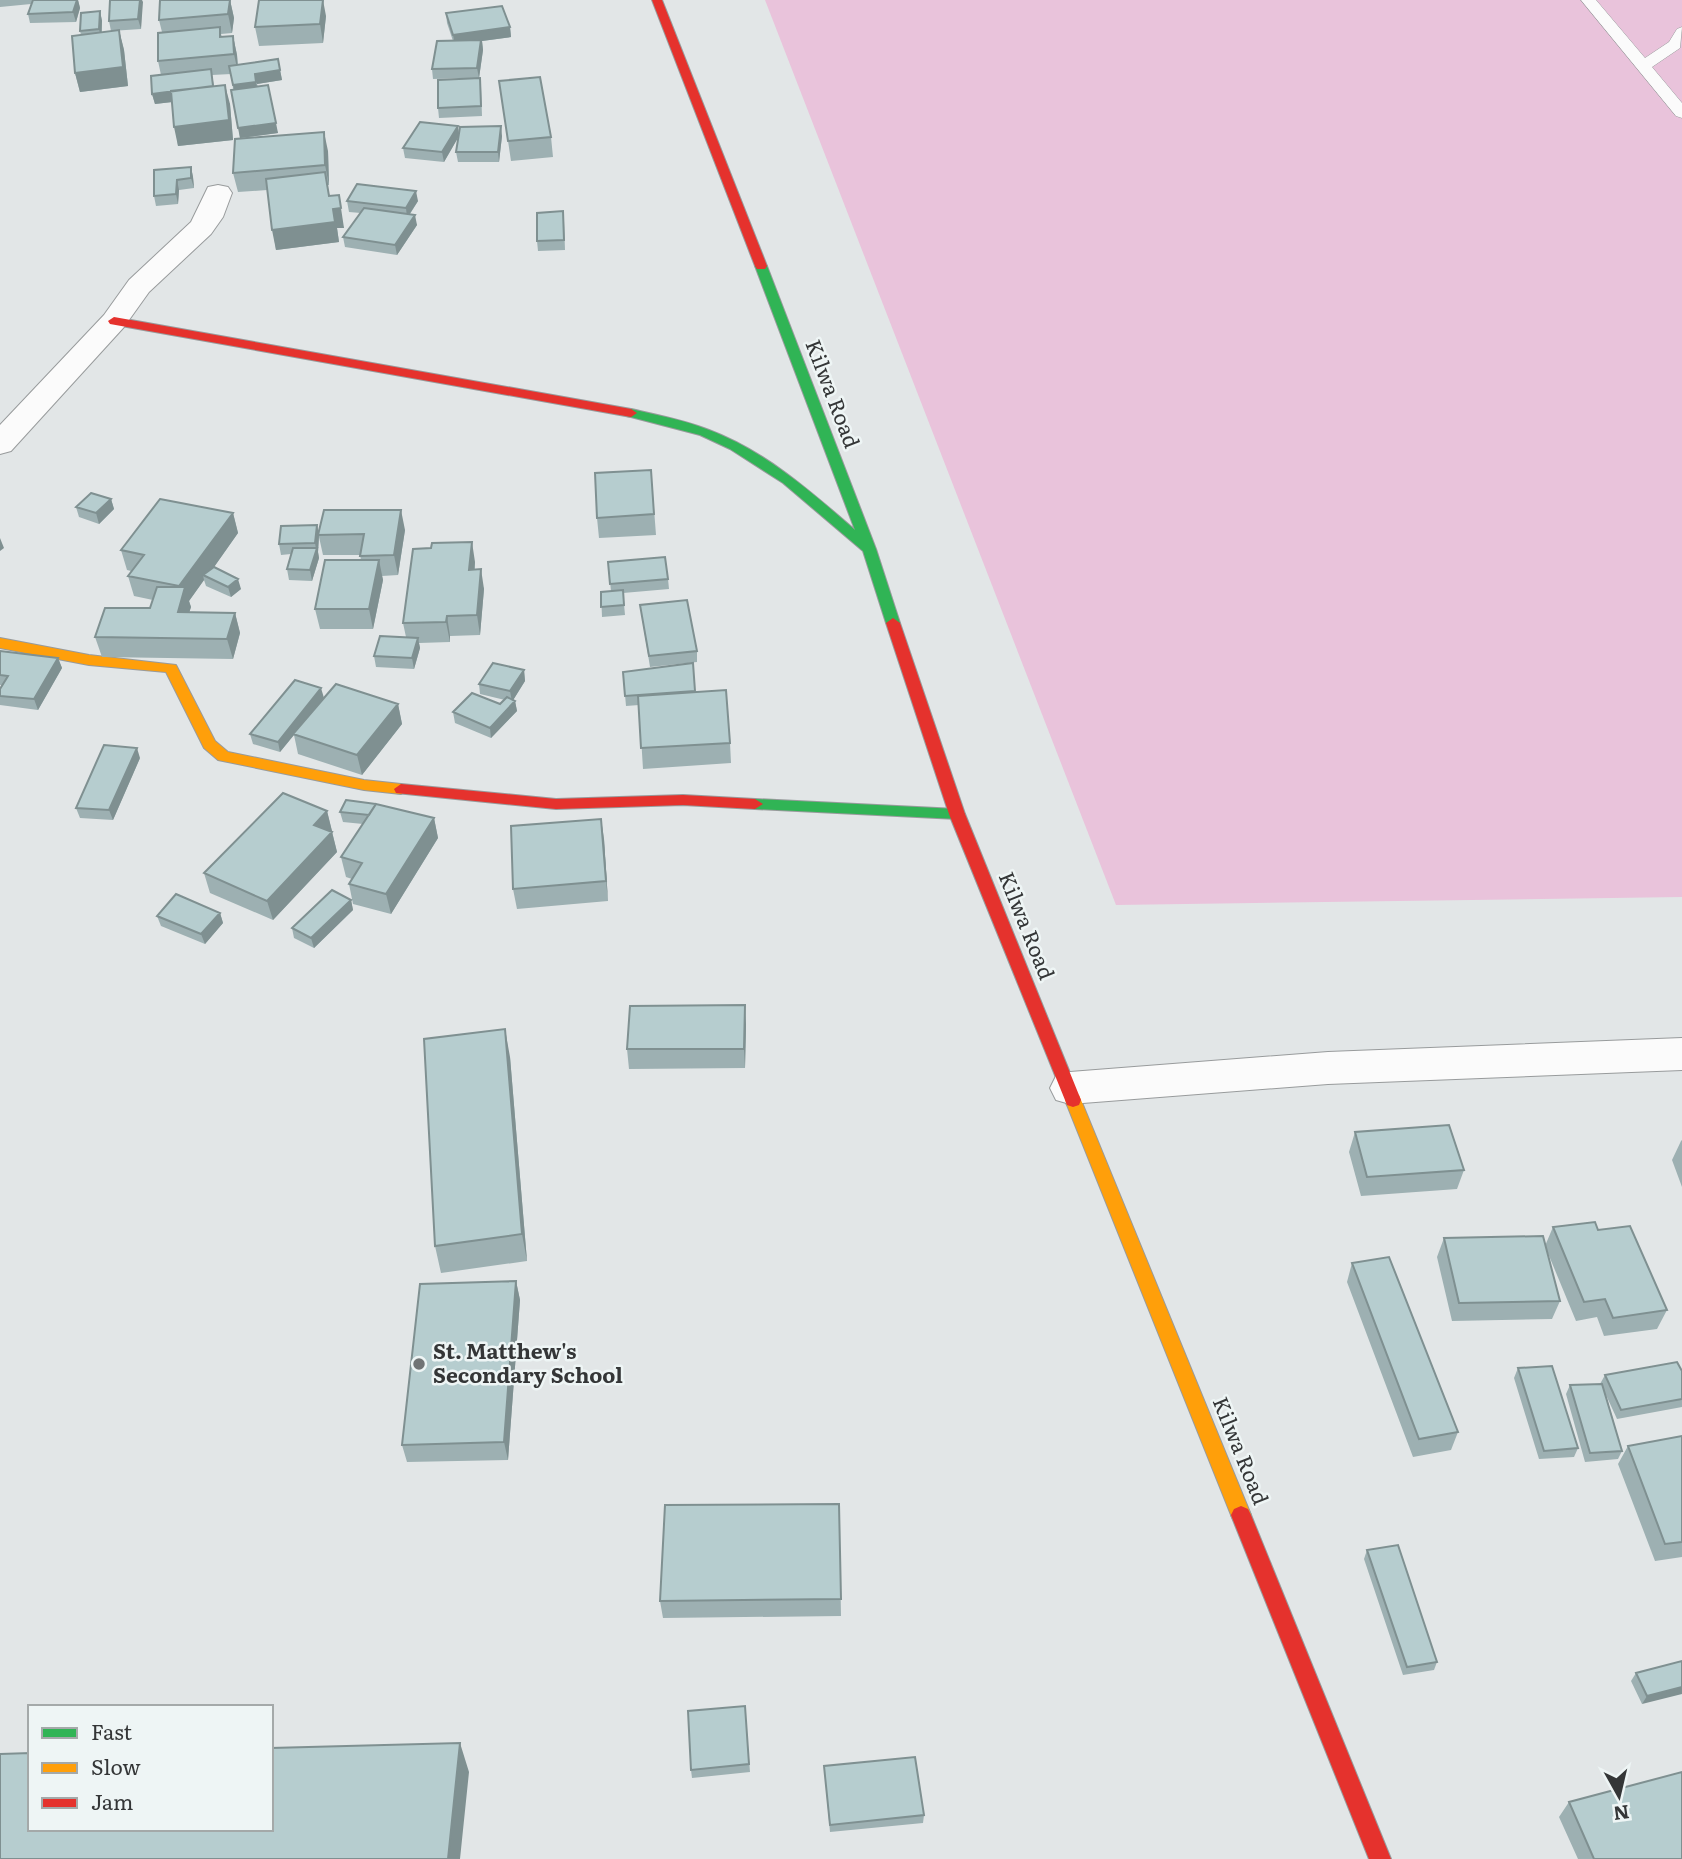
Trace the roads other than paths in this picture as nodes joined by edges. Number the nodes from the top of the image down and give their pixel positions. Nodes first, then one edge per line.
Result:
1 (657, 0) edge
2 (1588, 0) edge
3 (1682, 32) edge
4 (1643, 65) junction
5 (1682, 113) edge
6 (218, 193) dead end
7 (114, 321) junction
8 (0, 444) edge
9 (869, 549) junction
10 (0, 643) edge
11 (957, 814) junction
12 (1682, 1054) edge
13 (1070, 1087) junction
14 (1381, 1859) edge

1 - 9 main road, Kilwa Road
2 - 4 lane
3 - 4 lane
4 - 5 lane
6 - 7 street
7 - 8 street
7 - 9 main road
9 - 11 main road, Kilwa Road
10 - 11 main road
11 - 13 main road, Kilwa Road
12 - 13 street
13 - 14 main road, Kilwa Road

